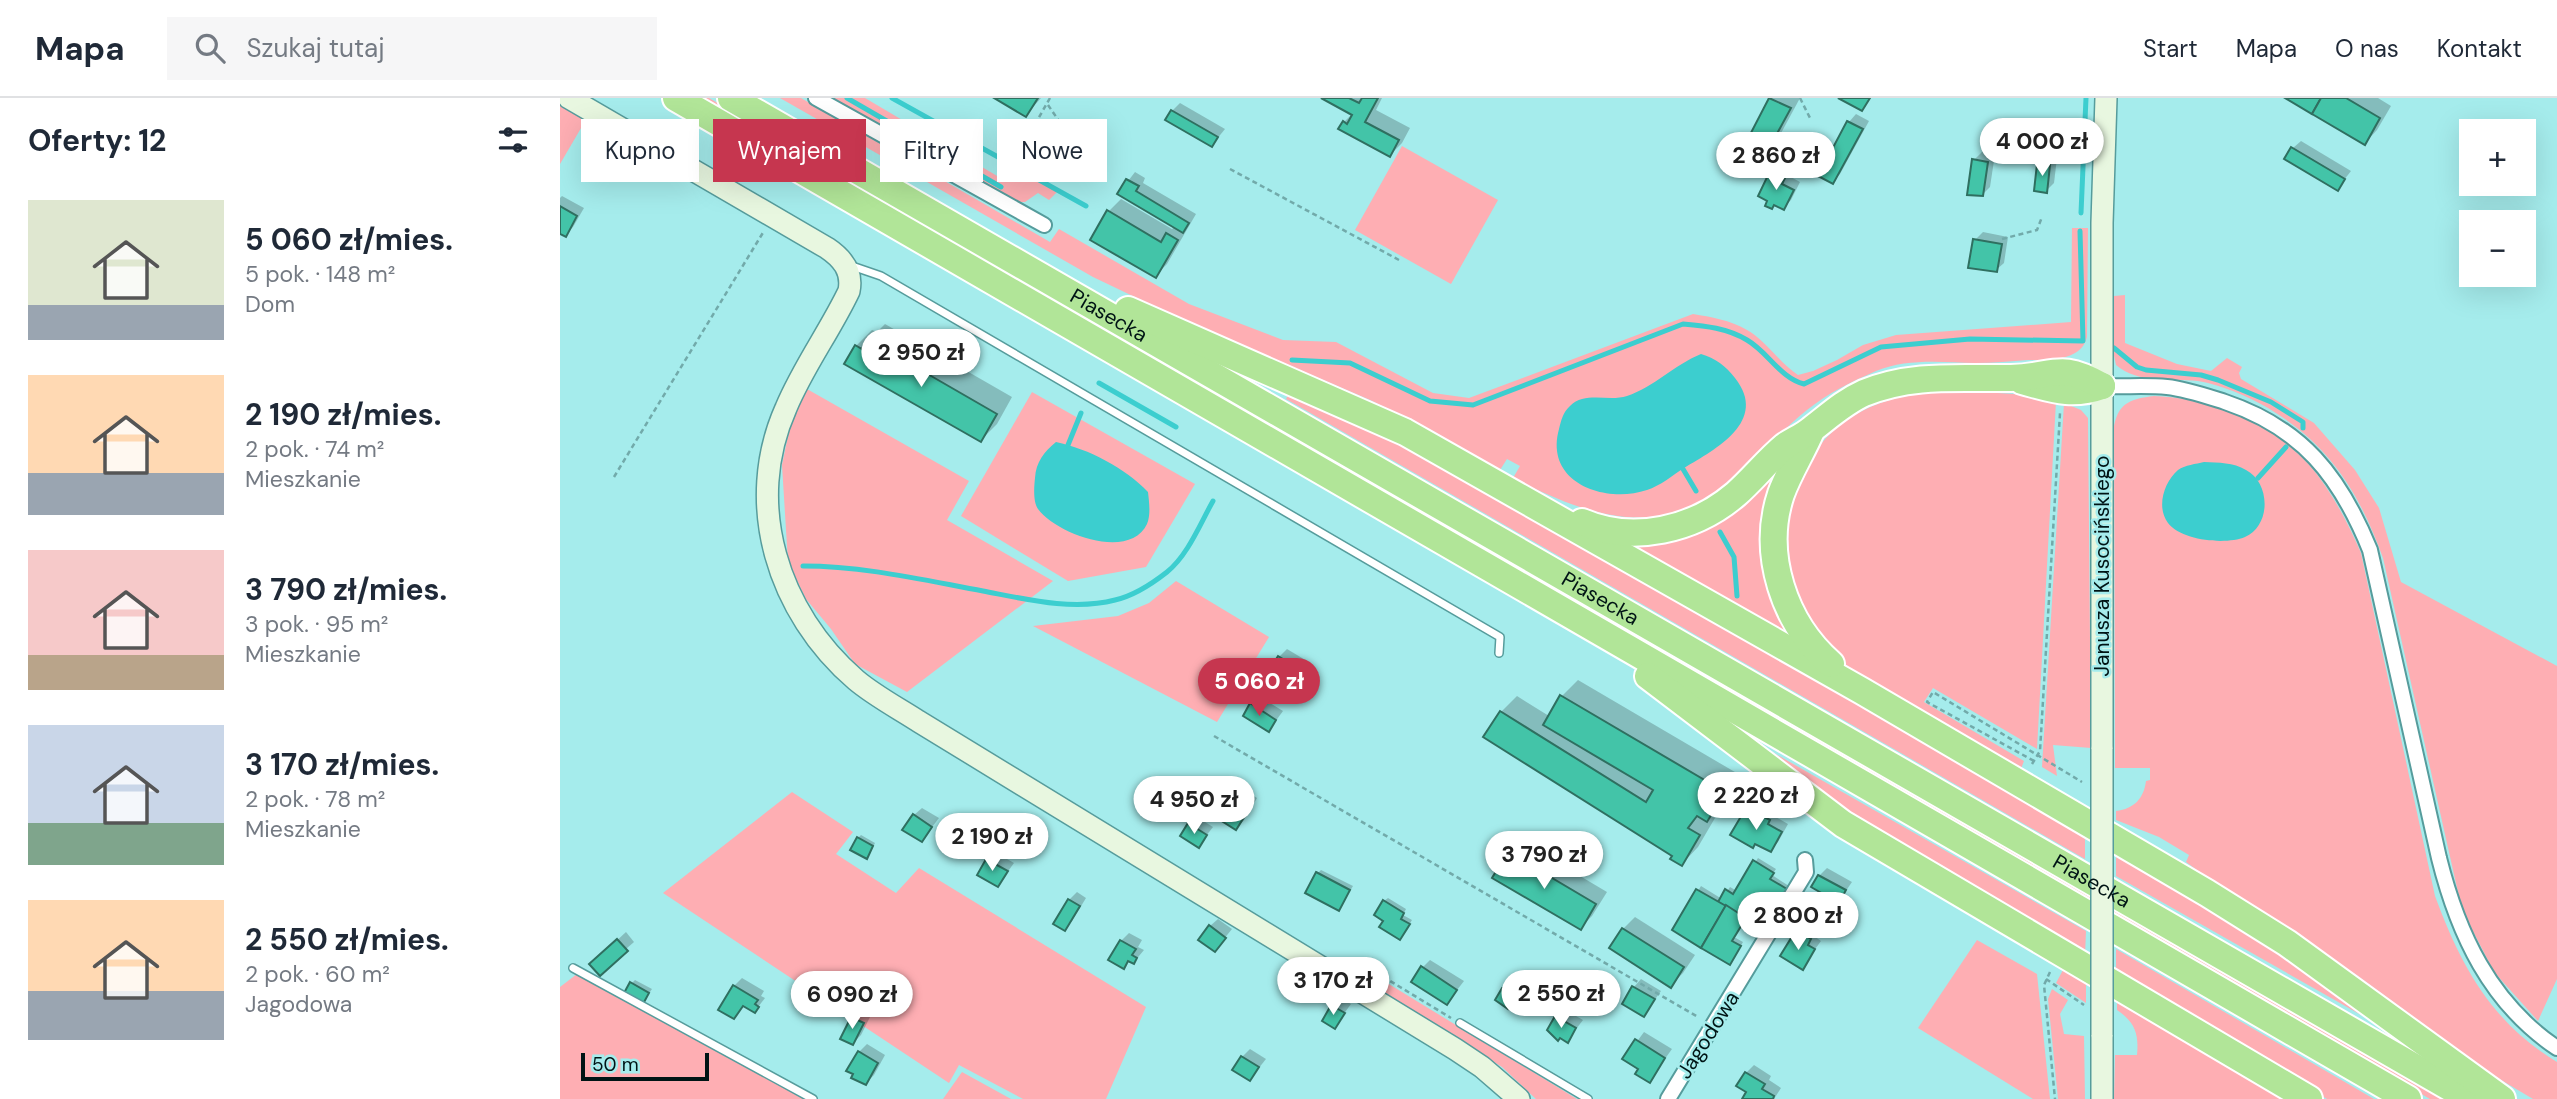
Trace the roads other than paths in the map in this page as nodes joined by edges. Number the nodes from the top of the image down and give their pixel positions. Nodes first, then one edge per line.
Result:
1 (569, 98) edge
2 (676, 98) edge
3 (731, 98) edge
4 (816, 98) edge
5 (2106, 98) edge
6 (1044, 225) dead end
7 (965, 233) junction
8 (846, 264) junction
9 (2013, 378) junction
10 (2102, 386) junction
11 (1811, 431) junction
12 (1509, 491) junction
13 (1572, 617) junction
14 (1499, 653) dead end
15 (1862, 691) junction
16 (1805, 860) dead end
17 (573, 968) dead end
18 (1460, 1023) road end
19 (2557, 1048) edge
20 (813, 1099) edge
21 (1519, 1099) edge
22 (1588, 1099) edge
23 (1668, 1099) edge
24 (2102, 1099) edge
25 (2309, 1099) edge
26 (2408, 1099) edge
27 (2470, 1099) edge
28 (2502, 1099) edge

1 - 8 street
2 - 13 highway, Piasecka
3 - 7 highway, Piasecka
4 - 6 street
5 - 10 street, Janusza Kusocińskiego
7 - 12 highway
7 - 27 highway, Piasecka
8 - 14 lane
8 - 21 street
9 - 10 highway
9 - 10 highway
9 - 11 highway
10 - 19 street
10 - 24 street, Janusza Kusocińskiego, bridge
11 - 12 highway
11 - 15 highway
12 - 15 highway
13 - 25 highway
13 - 26 highway, Piasecka
15 - 28 highway
16 - 23 street, Jagodowa
17 - 20 lane
18 - 22 lane

